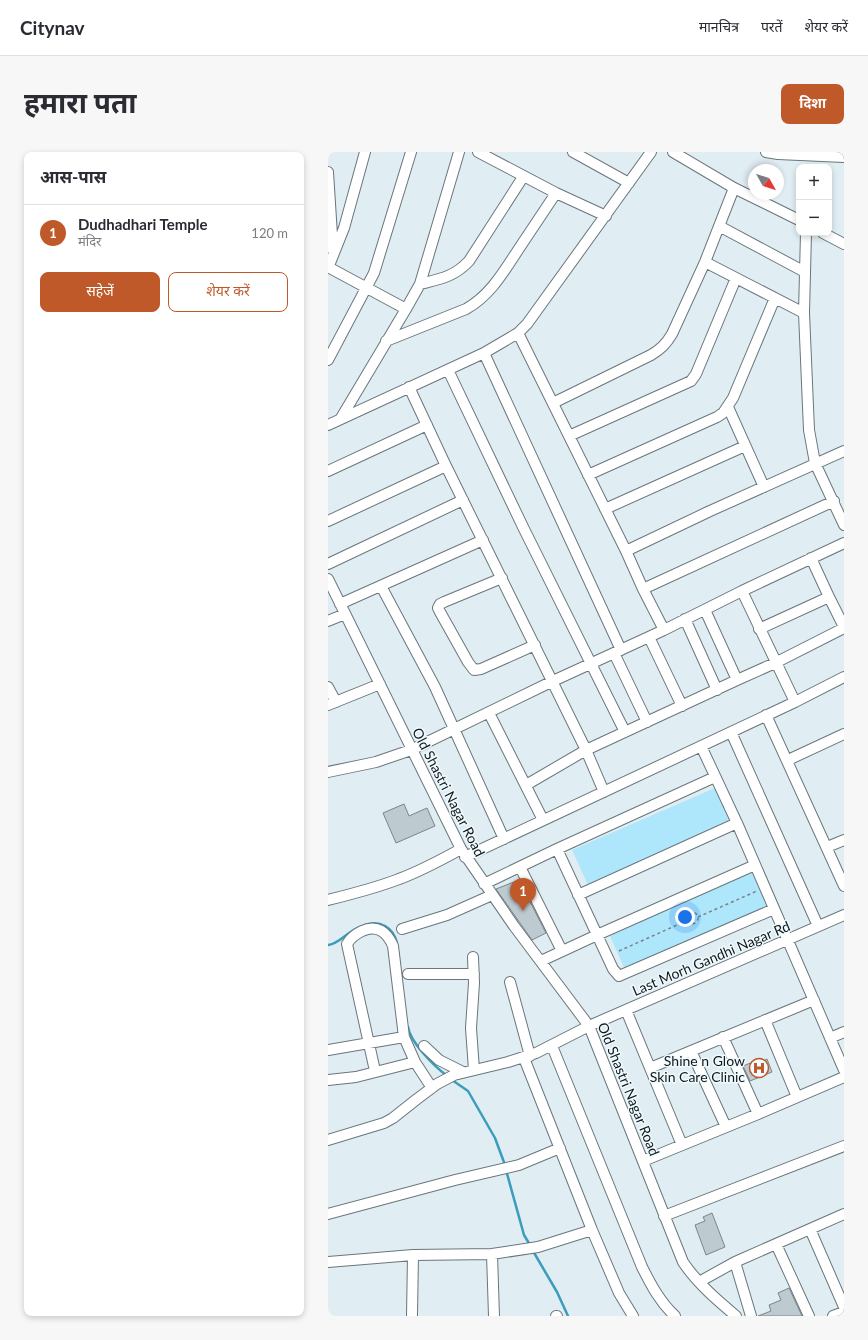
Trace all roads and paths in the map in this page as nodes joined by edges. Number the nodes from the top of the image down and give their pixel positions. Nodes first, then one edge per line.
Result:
1 (365, 152) edge
2 (411, 152) edge
3 (459, 152) edge
4 (478, 152) edge
5 (573, 152) edge
6 (651, 152) edge
7 (674, 152) edge
8 (766, 152) edge
9 (844, 157) edge
10 (328, 172) edge
11 (523, 177) junction
12 (629, 183) junction
13 (734, 188) junction
14 (556, 193) junction
15 (606, 216) junction
16 (796, 219) edge
17 (719, 226) junction
18 (806, 236) edge
19 (829, 236) edge
20 (844, 244) edge
21 (334, 256) junction
22 (705, 262) junction
23 (328, 268) edge
24 (805, 272) junction
25 (736, 278) junction
26 (420, 284) junction
27 (367, 288) junction
28 (775, 298) junction
29 (406, 309) junction
30 (804, 313) junction
31 (518, 333) junction
32 (386, 341) junction
33 (484, 353) junction
34 (328, 360) edge
35 (448, 370) junction
36 (409, 387) junction
37 (553, 403) junction
38 (728, 407) junction
39 (341, 418) junction
40 (328, 424) edge
41 (427, 426) junction
42 (569, 436) junction
43 (745, 446) junction
44 (844, 451) edge
45 (815, 463) junction
46 (446, 466) junction
47 (328, 471) edge
48 (588, 475) junction
49 (764, 487) junction
50 (463, 500) junction
51 (834, 501) junction
52 (605, 509) junction
53 (328, 520) edge
54 (844, 525) edge
55 (483, 540) junction
56 (844, 543) edge
57 (626, 551) junction
58 (811, 558) junction
59 (328, 564) edge
60 (502, 578) junction
61 (328, 579) edge
62 (381, 586) junction
63 (643, 589) junction
64 (742, 591) junction
65 (828, 597) junction
66 (340, 604) junction
67 (705, 610) junction
68 (345, 614) junction
69 (685, 619) junction
70 (328, 621) edge
71 (844, 627) edge
72 (759, 629) junction
73 (664, 630) junction
74 (649, 637) junction
75 (535, 645) junction
76 (618, 651) junction
77 (775, 663) junction
78 (591, 664) junction
79 (844, 677) edge
80 (738, 680) junction
81 (553, 681) junction
82 (380, 684) junction
83 (328, 687) edge
84 (717, 690) junction
85 (794, 702) junction
86 (332, 703) edge
87 (682, 706) junction
88 (489, 713) junction
89 (766, 715) junction
90 (648, 722) junction
91 (454, 728) junction
92 (625, 732) junction
93 (731, 732) junction
94 (844, 734) edge
95 (701, 746) junction
96 (411, 750) junction
97 (586, 750) junction
98 (788, 760) junction
99 (328, 772) edge
100 (715, 777) junction
101 (526, 785) junction
102 (604, 792) junction
103 (543, 820) junction
104 (737, 823) junction
105 (504, 839) junction
106 (844, 840) edge
107 (827, 847) junction
108 (557, 849) junction
109 (463, 853) junction
110 (755, 865) junction
111 (520, 867) junction
112 (484, 884) junction
113 (844, 886) edge
114 (757, 891) dead end
115 (492, 895) junction
116 (578, 895) junction
117 (328, 900) edge
118 (774, 909) junction
119 (844, 915) edge
120 (698, 917) junction
121 (686, 921) junction
122 (818, 926) junction
123 (402, 929) dead end
124 (597, 935) junction
125 (788, 940) junction
126 (562, 951) junction
127 (619, 951) dead end
128 (474, 957) dead end
129 (541, 961) junction
130 (408, 974) dead end
131 (474, 974) junction
132 (510, 982) dead end
133 (814, 1000) junction
134 (626, 1010) junction
135 (765, 1020) junction
136 (589, 1026) junction
137 (844, 1032) edge
138 (404, 1037) junction
139 (723, 1037) junction
140 (830, 1038) junction
141 (369, 1043) junction
142 (424, 1046) dead end
143 (552, 1046) junction
144 (328, 1050) edge
145 (691, 1051) junction
146 (527, 1057) junction
147 (415, 1062) junction
148 (650, 1068) junction
149 (474, 1070) junction
150 (844, 1070) edge
151 (375, 1071) junction
152 (458, 1074) junction
153 (844, 1077) edge
154 (328, 1080) edge
155 (435, 1086) junction
156 (797, 1097) junction
157 (758, 1114) junction
158 (726, 1127) junction
159 (328, 1140) edge
160 (682, 1145) junction
161 (844, 1146) edge
162 (560, 1148) junction
163 (643, 1161) junction
164 (328, 1214) edge
165 (844, 1214) edge
166 (664, 1216) junction
167 (810, 1229) junction
168 (592, 1230) junction
169 (776, 1244) junction
170 (492, 1254) junction
171 (413, 1256) junction
172 (328, 1262) edge
173 (736, 1262) junction
174 (699, 1282) junction
175 (844, 1307) edge
176 (844, 1312) edge
177 (412, 1316) edge
178 (494, 1316) edge
179 (633, 1316) edge
180 (675, 1316) edge
181 (736, 1316) edge
182 (751, 1316) edge
183 (809, 1316) edge
184 (834, 1316) edge

1 - 21 street
2 - 27 street
3 - 26 street
4 - 11 street
5 - 12 street
6 - 12 street
7 - 13 street
8 - 9 street
10 - 21 street
11 - 14 street
11 - 26 street
12 - 15 street
13 - 16 street
13 - 17 street
14 - 15 street
14 - 32 street
15 - 31 street
17 - 22 street
17 - 24 street
18 - 24 street
19 - 20 street
21 - 23 street
22 - 25 street
22 - 37 street
23 - 27 street
24 - 30 street
25 - 28 street
25 - 42 street
26 - 29 street
27 - 29 street
27 - 34 street
28 - 30 street
28 - 38 street
29 - 32 street
30 - 45 street
31 - 33 street
31 - 37 street
32 - 39 street
33 - 35 street
33 - 76 street
35 - 36 street
35 - 78 street
36 - 39 street
36 - 41 street
37 - 42 street
38 - 43 street
38 - 48 street
39 - 40 street
41 - 46 street
41 - 47 street
42 - 48 street
43 - 49 street
43 - 52 street
44 - 45 street
45 - 49 street
45 - 51 street
46 - 50 street
46 - 53 street
48 - 52 street
49 - 57 street
50 - 55 street
50 - 59 street
51 - 54 street
51 - 63 street
52 - 57 street
55 - 60 street
55 - 62 street
56 - 58 street
57 - 63 street
58 - 64 street
58 - 65 street
60 - 75 street
60 - 75 street
61 - 66 street, Old Shastri Nagar Road
62 - 66 street
62 - 91 street
63 - 73 street
64 - 67 street
64 - 72 street
65 - 71 street
65 - 72 street
66 - 68 street, Old Shastri Nagar Road
67 - 69 street
67 - 80 street
68 - 70 street
68 - 82 street, Old Shastri Nagar Road
69 - 73 street
69 - 84 street
71 - 77 street
72 - 77 street
73 - 74 street
74 - 76 street
74 - 87 street
75 - 81 street
76 - 78 street
76 - 90 street
77 - 80 street
77 - 85 street
78 - 81 street
78 - 92 street
79 - 85 street
80 - 84 street
81 - 88 street
81 - 97 street
82 - 86 street
82 - 96 street, Old Shastri Nagar Road
83 - 86 street
84 - 87 street
85 - 89 street
87 - 90 street
88 - 91 street
88 - 101 street
89 - 93 street
89 - 98 street
90 - 92 street
91 - 96 street
91 - 105 street
92 - 97 street
93 - 95 street
93 - 122 street
94 - 98 street
95 - 100 street
95 - 102 street
96 - 99 street
96 - 109 street, Old Shastri Nagar Road
97 - 101 street
97 - 102 street
98 - 107 street
100 - 104 street
100 - 108 street
101 - 103 street
102 - 103 street
103 - 105 street
104 - 110 street
104 - 116 street
105 - 109 street
106 - 107 street
107 - 113 street
108 - 111 street
108 - 116 street
109 - 112 street, Old Shastri Nagar Road
109 - 117 street
110 - 118 street
110 - 124 street
111 - 112 street
111 - 126 street
112 - 115 street, Old Shastri Nagar Road
114 - 120 path
115 - 123 street
115 - 129 street, Old Shastri Nagar Road
116 - 124 street
118 - 124 street
118 - 125 street
119 - 122 street, Last Morh Gandhi Nagar Rd
120 - 121 path
120 - 121 path
121 - 127 path
122 - 125 street, Last Morh Gandhi Nagar Rd
124 - 126 street
125 - 133 street
125 - 134 street, Last Morh Gandhi Nagar Rd
126 - 129 street
128 - 131 street
129 - 136 street, Old Shastri Nagar Road
130 - 131 street
131 - 149 street
132 - 146 street
133 - 135 street
133 - 140 street
134 - 136 street, Last Morh Gandhi Nagar Rd
134 - 148 street
135 - 139 street
135 - 156 street
136 - 143 street, Last Morh Gandhi Nagar Rd
136 - 163 street, Old Shastri Nagar Road
137 - 140 street
138 - 141 street
138 - 141 street
138 - 147 street
139 - 145 street
139 - 157 street
140 - 150 street
141 - 144 street
141 - 151 street
142 - 152 street
143 - 146 street, Last Morh Gandhi Nagar Rd
143 - 180 street
145 - 148 street
145 - 158 street
146 - 149 street, Last Morh Gandhi Nagar Rd
146 - 162 street
147 - 151 street
147 - 155 street
148 - 160 street
149 - 152 street, Last Morh Gandhi Nagar Rd
151 - 154 street
152 - 155 street, Last Morh Gandhi Nagar Rd
153 - 156 street
155 - 159 street, Last Morh Gandhi Nagar Rd
156 - 157 street
157 - 158 street
158 - 160 street
160 - 163 street
161 - 166 street
162 - 164 street
162 - 168 street
163 - 166 street, Old Shastri Nagar Road
165 - 167 street
166 - 174 street, Old Shastri Nagar Road
167 - 169 street
167 - 175 street
168 - 170 street
168 - 179 street
169 - 173 street
169 - 183 street
170 - 171 street
170 - 178 street
171 - 172 street
171 - 177 street
173 - 174 street
173 - 182 street
174 - 181 street, Old Shastri Nagar Road
176 - 184 street

